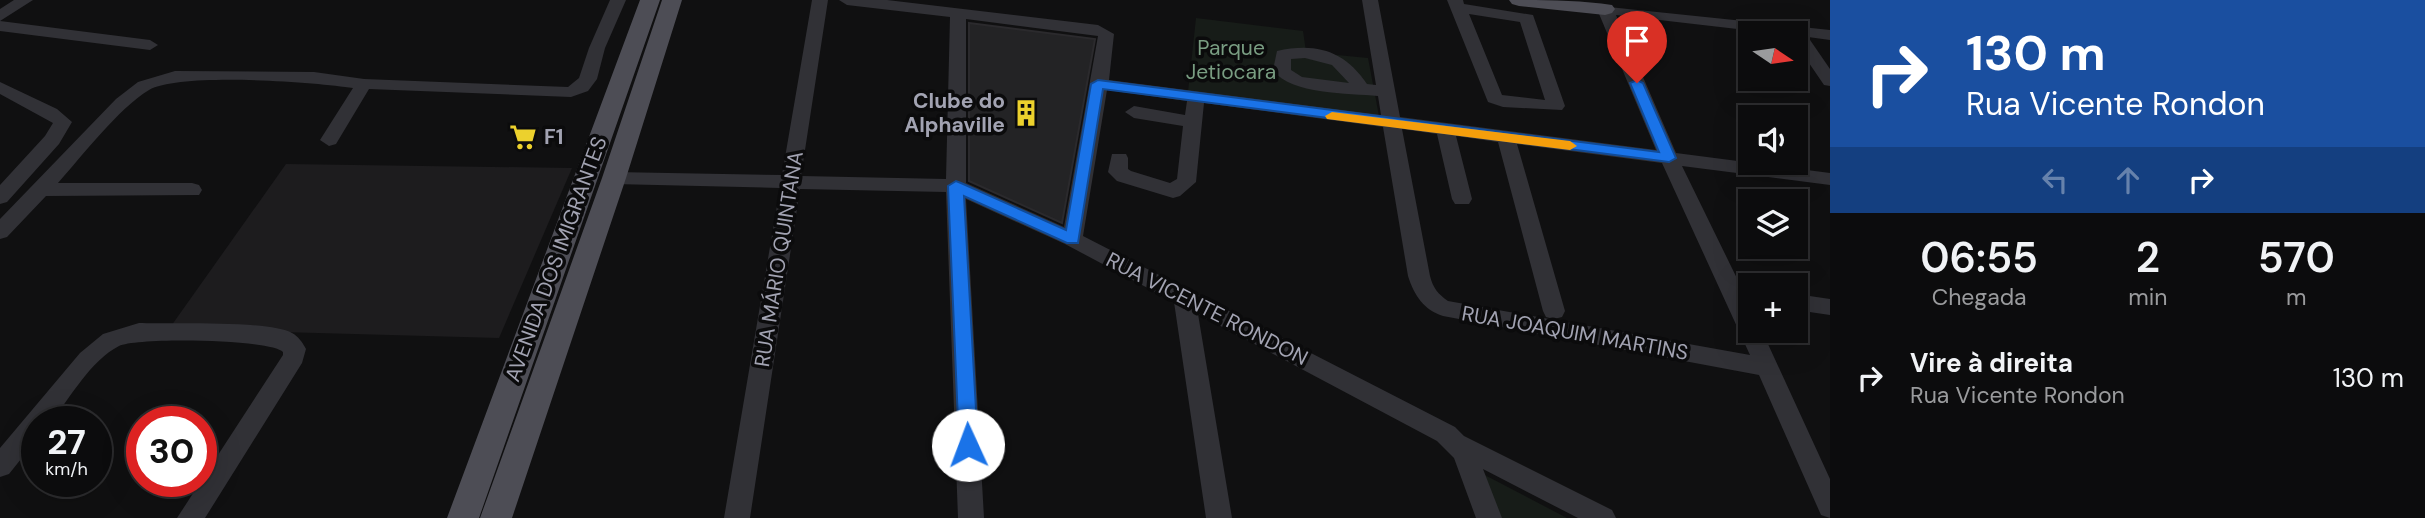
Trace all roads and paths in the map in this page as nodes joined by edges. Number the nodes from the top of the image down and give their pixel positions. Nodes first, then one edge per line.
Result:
1 (25, 0) edge
2 (618, 0) edge
3 (650, 0) edge
4 (672, 0) edge
5 (820, 0) edge
6 (847, 0) edge
7 (1370, 0) edge
8 (1519, 0) edge
9 (1456, 4) edge
10 (1605, 9) junction
11 (958, 15) junction
12 (0, 16) edge
13 (1738, 24) edge
14 (0, 26) edge
15 (1808, 32) edge
16 (1830, 35) edge
17 (150, 45) dead end
18 (1808, 50) edge
19 (1830, 81) edge
20 (364, 84) junction
21 (1098, 84) junction
22 (0, 87) edge
23 (1361, 88) dead end
24 (1387, 91) junction
25 (1196, 98) junction
26 (609, 109) junction
27 (637, 110) junction
28 (1134, 112) dead end
29 (1193, 122) junction
30 (1393, 124) junction
31 (1445, 130) junction
32 (1506, 138) junction
33 (329, 140) dead end
34 (1119, 158) dead end
35 (1669, 158) junction
36 (614, 178) junction
37 (1830, 179) edge
38 (791, 180) junction
39 (956, 186) junction
40 (39, 189) junction
41 (192, 190) dead end
42 (0, 197) edge
43 (1462, 199) dead end
44 (0, 232) edge
45 (1072, 239) junction
46 (1738, 287) edge
47 (1184, 298) junction
48 (1808, 304) edge
49 (1830, 307) edge
50 (1554, 311) dead end
51 (1757, 343) edge
52 (1769, 368) junction
53 (1457, 443) junction
54 (1819, 459) edge
55 (0, 466) edge
56 (1830, 508) edge
57 (190, 518) edge
58 (463, 518) edge
59 (496, 518) edge
60 (737, 518) edge
61 (971, 518) edge
62 (1219, 518) edge
63 (1489, 518) edge
64 (1603, 518) edge

1 - 12 street
2 - 20 street
3 - 26 main road, AVENIDA DOS IMIGRANTES
4 - 27 main road, AVENIDA DOS IMIGRANTES
5 - 38 street, RUA MÁRIO QUINTANA
6 - 11 street
7 - 24 street, RUA JOAQUIM MARTINS
8 - 10 main road
9 - 9 street
10 - 13 street
10 - 35 street
11 - 21 street
11 - 39 street
14 - 17 street
15 - 16 street
18 - 19 street
20 - 33 street
20 - 40 street
21 - 25 street
21 - 45 street
22 - 42 street
23 - 24 street
24 - 30 street, RUA JOAQUIM MARTINS
25 - 29 street
25 - 30 street
26 - 27 main road
26 - 58 main road, AVENIDA DOS IMIGRANTES
27 - 36 main road, AVENIDA DOS IMIGRANTES
28 - 29 street
29 - 34 street
30 - 31 street
30 - 52 street, RUA JOAQUIM MARTINS
31 - 32 street
31 - 43 street
32 - 35 street
32 - 50 street
35 - 37 street
35 - 46 street
36 - 38 street, RUA VICENTE RONDON
36 - 59 main road, AVENIDA DOS IMIGRANTES
38 - 39 street, RUA VICENTE RONDON
38 - 60 street, RUA MÁRIO QUINTANA
39 - 45 street, RUA VICENTE RONDON
39 - 61 street
40 - 41 street
40 - 44 street
45 - 47 street, RUA VICENTE RONDON
47 - 53 street, RUA VICENTE RONDON
47 - 62 street
48 - 49 street
51 - 52 street
52 - 54 street
53 - 63 street
53 - 64 street
54 - 56 street
55 - 57 street

